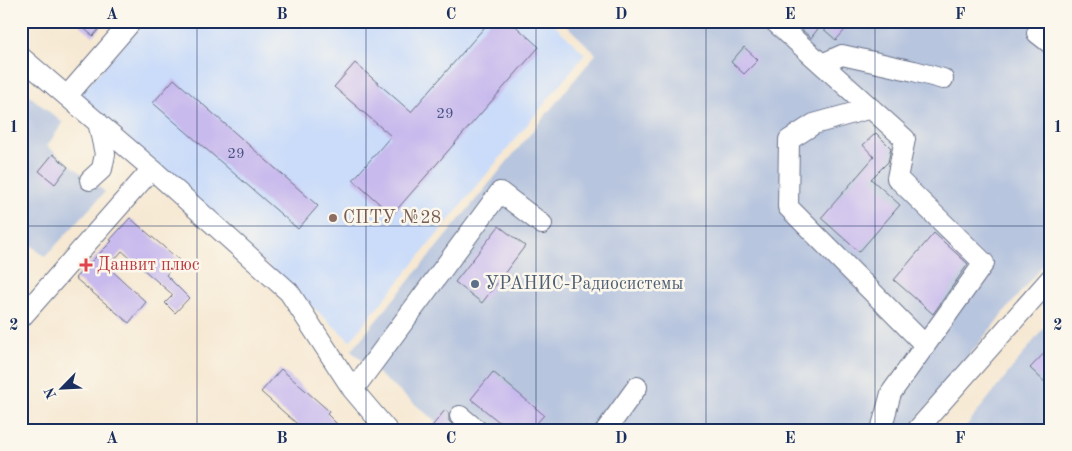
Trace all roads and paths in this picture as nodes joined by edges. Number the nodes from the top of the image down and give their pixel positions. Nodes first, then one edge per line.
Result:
1 (132, 21) edge
2 (774, 21) edge
3 (21, 57) edge
4 (822, 64) junction
5 (943, 79) dead end
6 (67, 96) junction
7 (870, 108) junction
8 (98, 122) junction
9 (152, 169) junction
10 (90, 180) dead end
11 (542, 224) dead end
12 (1051, 278) edge
13 (21, 318) edge
14 (925, 345) junction
15 (637, 387) dead end
16 (353, 390) junction
17 (460, 416) dead end
18 (387, 430) edge
19 (477, 430) edge
20 (606, 430) edge
21 (881, 430) edge
22 (916, 430) edge

1 - 6 street
2 - 4 street
3 - 6 street
4 - 5 street
4 - 7 street
6 - 8 street
7 - 14 street
7 - 14 street
8 - 9 street
8 - 10 street
9 - 13 street
9 - 16 street
11 - 16 street
12 - 22 street
14 - 21 street
15 - 20 street
16 - 18 street
17 - 19 street

